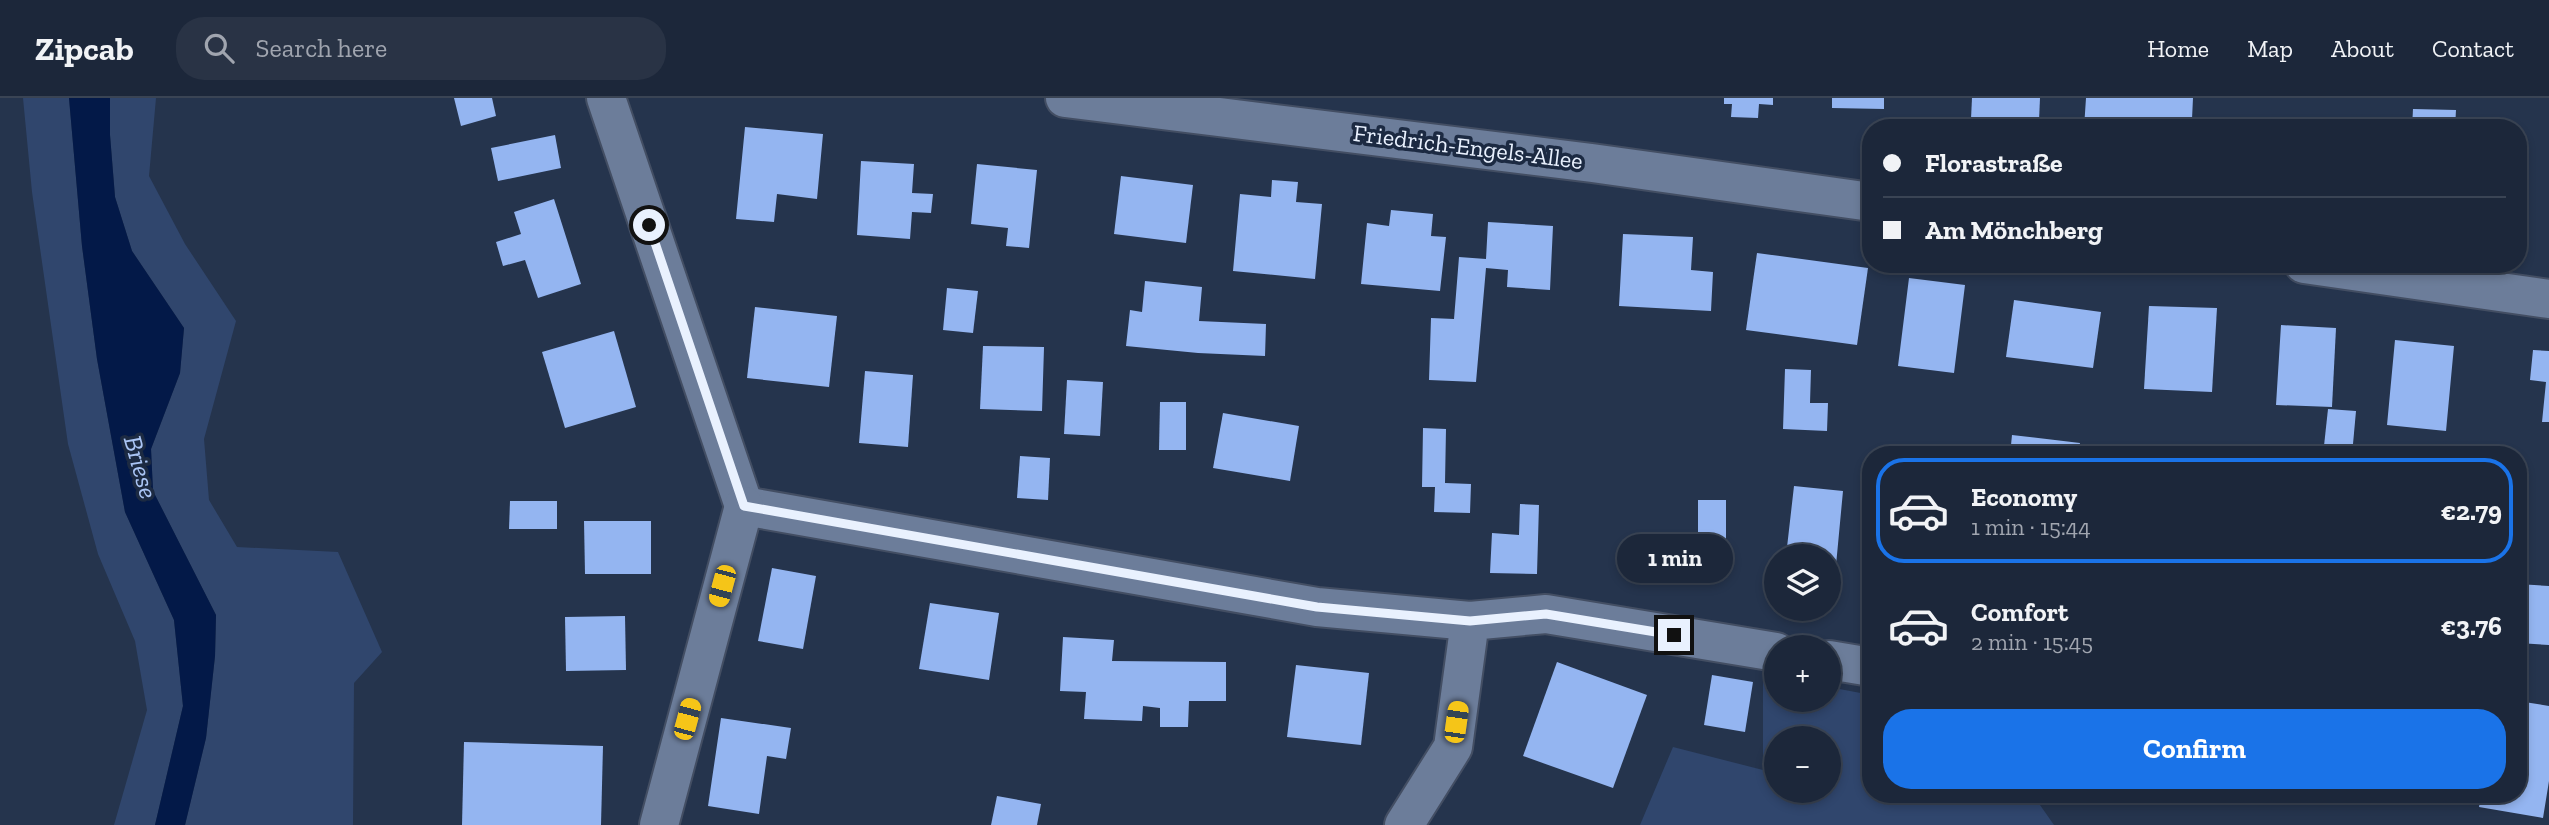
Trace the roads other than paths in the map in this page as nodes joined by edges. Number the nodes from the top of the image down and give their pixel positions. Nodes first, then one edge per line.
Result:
1 (606, 98) edge
2 (1065, 98) edge
3 (1862, 201) edge
4 (2367, 273) edge
5 (2549, 299) edge
6 (744, 506) junction
7 (1470, 621) junction
8 (1764, 650) edge
9 (1841, 662) edge
10 (1862, 666) edge
11 (659, 825) edge
12 (1404, 825) edge

1 - 6 street
2 - 3 street, Friedrich-Engels-Allee
4 - 5 street
6 - 7 street
6 - 11 street
7 - 8 street
7 - 12 street
9 - 10 street

